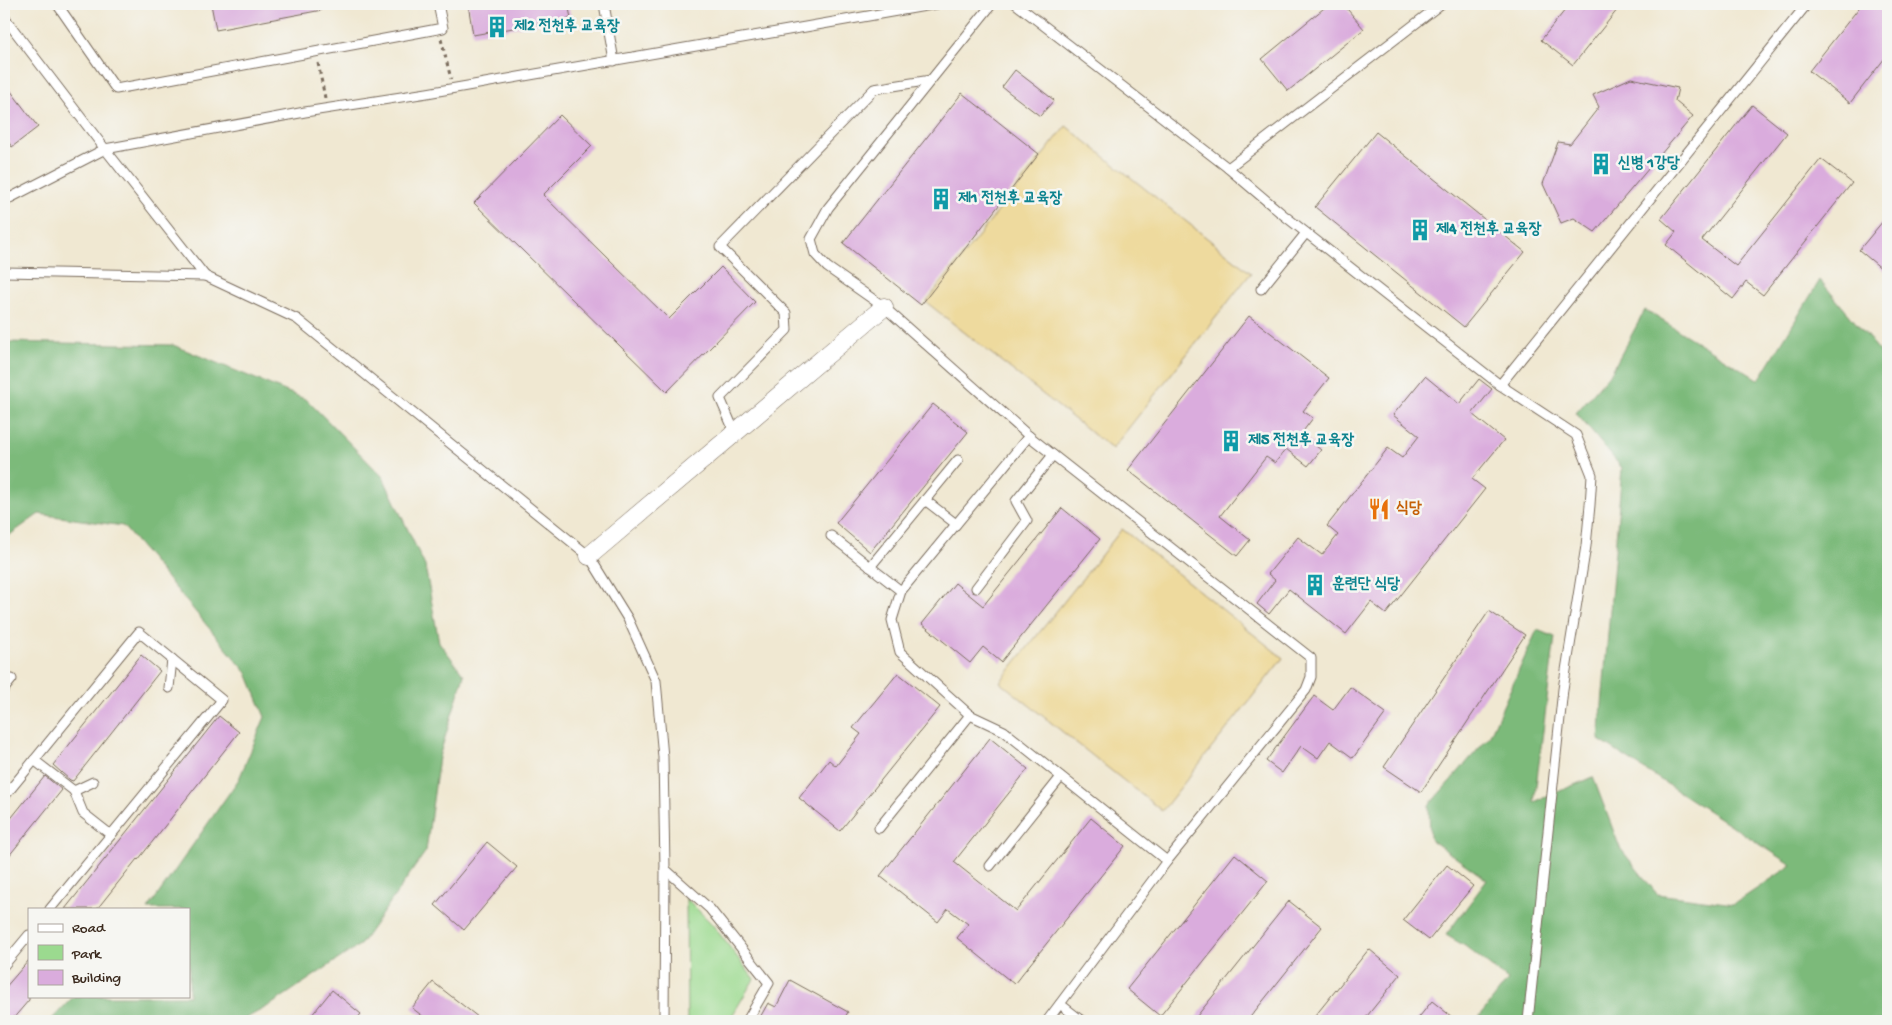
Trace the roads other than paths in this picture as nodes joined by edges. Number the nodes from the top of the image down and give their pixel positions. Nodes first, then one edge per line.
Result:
1 (58, 4) edge
2 (438, 4) edge
3 (604, 4) edge
4 (937, 4) edge
5 (992, 4) edge
6 (1016, 4) edge
7 (1441, 4) edge
8 (1807, 4) edge
9 (4, 17) edge
10 (614, 61) junction
11 (931, 80) junction
12 (104, 149) junction
13 (1228, 168) junction
14 (4, 201) edge
15 (1306, 233) junction
16 (4, 272) edge
17 (205, 276) junction
18 (1261, 289) dead end
19 (884, 307) junction
20 (1500, 385) junction
21 (735, 432) junction
22 (1030, 436) junction
23 (1053, 455) junction
24 (958, 460) dead end
25 (925, 500) junction
26 (956, 524) junction
27 (831, 536) dead end
28 (589, 556) junction
29 (870, 566) junction
30 (976, 588) dead end
31 (901, 590) junction
32 (172, 659) junction
33 (12, 678) dead end
34 (169, 688) dead end
35 (4, 689) edge
36 (970, 715) junction
37 (34, 760) junction
38 (1061, 777) junction
39 (93, 782) dead end
40 (74, 791) junction
41 (4, 797) edge
42 (879, 828) dead end
43 (111, 835) junction
44 (1167, 861) junction
45 (990, 866) dead end
46 (665, 869) junction
47 (51, 908) edge
48 (28, 936) edge
49 (4, 965) edge
50 (1060, 1004) junction
51 (664, 1021) edge
52 (748, 1021) edge
53 (1047, 1021) edge
54 (1082, 1021) edge
55 (1528, 1021) edge

1 - 2 lane
3 - 10 lane
4 - 10 lane
5 - 11 lane
6 - 13 lane
7 - 13 lane
8 - 20 lane
9 - 12 lane
10 - 12 lane
11 - 19 lane
11 - 21 lane
12 - 14 lane
12 - 17 lane
13 - 15 lane
15 - 18 lane
15 - 20 lane
16 - 17 lane
17 - 28 lane
19 - 21 street
19 - 22 lane
20 - 55 lane
21 - 28 street
22 - 23 lane
22 - 26 lane
23 - 30 lane
23 - 44 lane
24 - 25 lane
25 - 26 lane
25 - 29 lane
26 - 31 lane
27 - 29 lane
28 - 46 lane
29 - 31 lane
31 - 36 lane
32 - 34 lane
32 - 37 lane
32 - 43 lane
33 - 35 lane
36 - 38 lane
36 - 42 lane
37 - 40 lane
37 - 41 lane
38 - 44 lane
38 - 45 lane
39 - 40 lane
40 - 43 lane
43 - 47 lane
44 - 50 lane
46 - 51 lane
46 - 52 lane
48 - 49 lane
50 - 53 lane
50 - 54 lane

